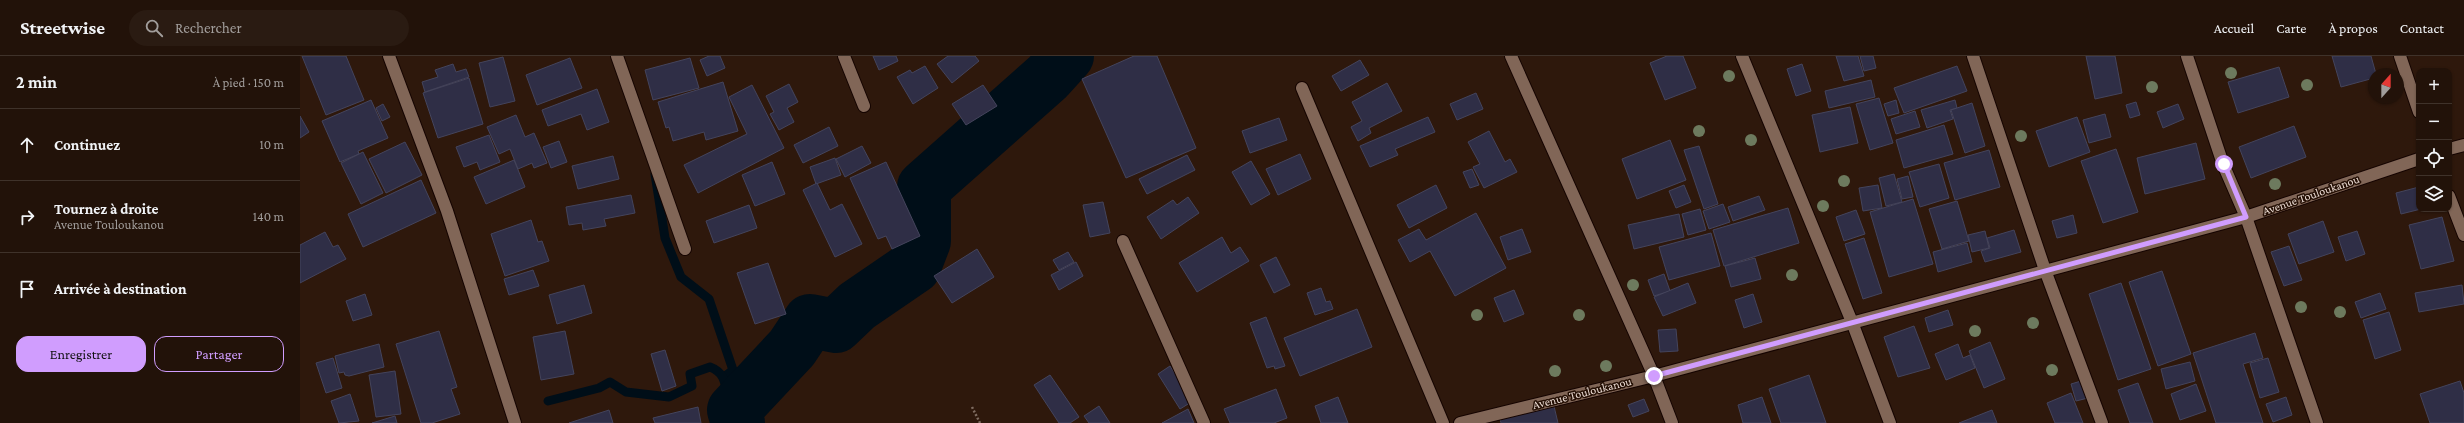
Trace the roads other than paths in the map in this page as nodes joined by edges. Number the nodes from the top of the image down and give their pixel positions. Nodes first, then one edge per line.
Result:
1 (389, 56) edge
2 (617, 56) edge
3 (844, 56) edge
4 (1511, 56) edge
5 (1742, 56) edge
6 (1973, 56) edge
7 (2187, 56) edge
8 (2400, 56) edge
9 (1302, 88) dead end
10 (2416, 104) edge
11 (864, 106) dead end
12 (2464, 145) edge
13 (2452, 148) edge
14 (2416, 160) edge
15 (2452, 204) edge
16 (2246, 217) junction
17 (2464, 235) edge
18 (1123, 242) dead end
19 (685, 249) dead end
20 (2045, 270) junction
21 (1852, 322) junction
22 (1654, 376) junction
23 (515, 423) edge
24 (1204, 423) edge
25 (1443, 423) edge
26 (1460, 423) edge
27 (1672, 423) edge
28 (1890, 423) edge
29 (2102, 423) edge
30 (2317, 423) edge

1 - 23 street
2 - 19 street
3 - 11 street
4 - 22 street
5 - 21 street
6 - 20 street
7 - 16 street
8 - 10 street
9 - 25 street
12 - 13 street
14 - 16 street, Avenue Touloukanou
15 - 17 street
16 - 20 street, Avenue Touloukanou
16 - 30 street
18 - 24 street
20 - 21 street, Avenue Touloukanou
20 - 29 street
21 - 22 street, Avenue Touloukanou
21 - 28 street
22 - 26 street, Avenue Touloukanou
22 - 27 street

